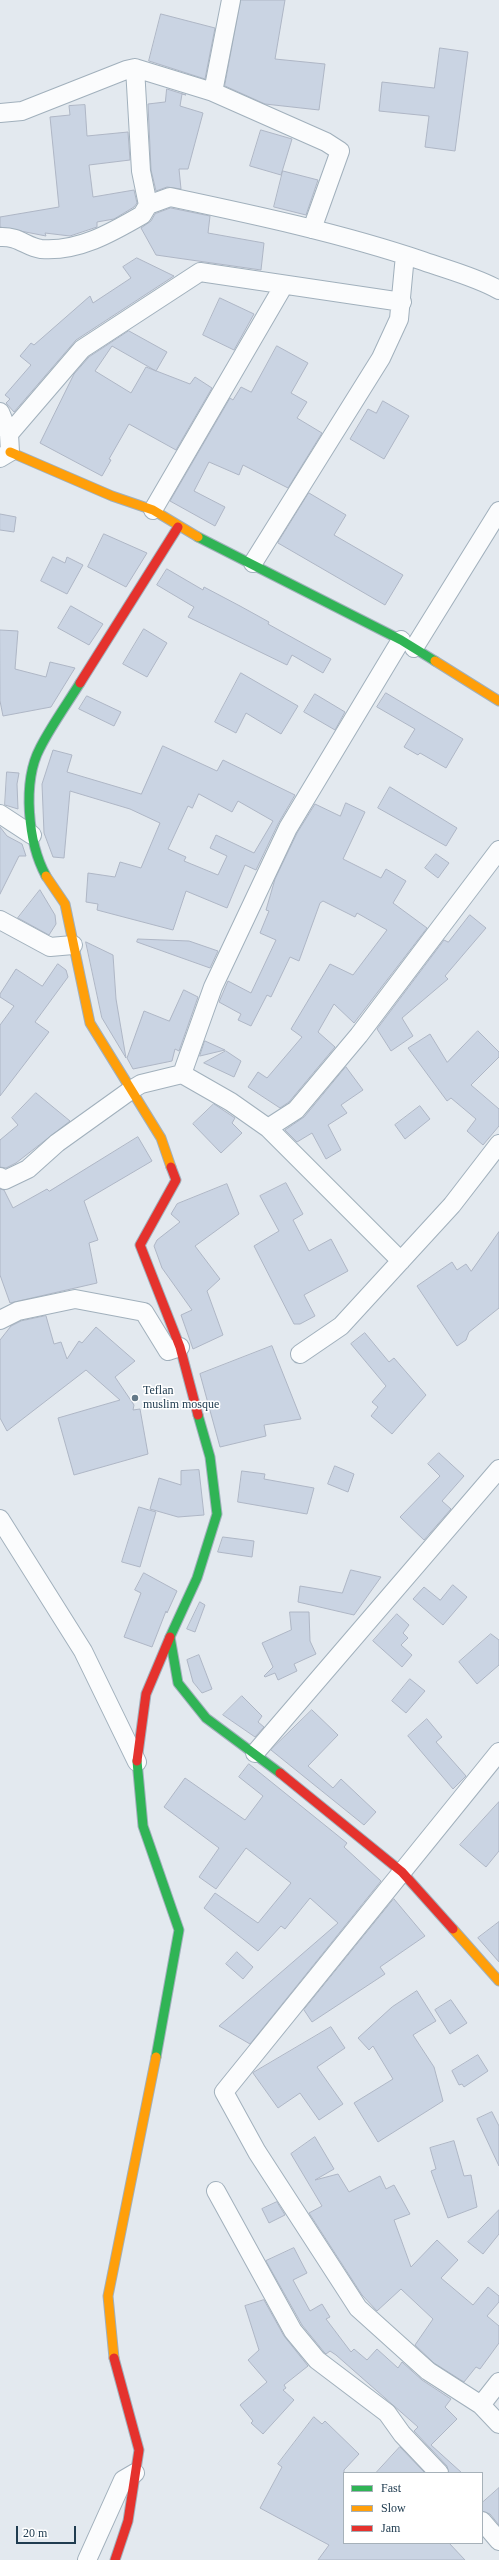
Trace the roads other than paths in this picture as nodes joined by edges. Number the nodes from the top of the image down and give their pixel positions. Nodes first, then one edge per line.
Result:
1 (231, 0) edge
2 (135, 68) junction
3 (213, 92) junction
4 (0, 113) edge
5 (148, 205) junction
6 (312, 229) junction
7 (0, 237) edge
8 (405, 255) junction
9 (284, 285) junction
10 (499, 290) edge
11 (402, 302) junction
12 (0, 412) edge
13 (9, 434) junction
14 (5, 455) edge
15 (153, 510) junction
16 (499, 511) edge
17 (178, 527) junction
18 (253, 563) junction
19 (408, 644) junction
20 (499, 700) edge
21 (0, 814) edge
22 (32, 835) junction
23 (499, 850) edge
24 (0, 920) edge
25 (73, 946) junction
26 (182, 1074) junction
27 (131, 1090) junction
28 (268, 1128) junction
29 (499, 1144) edge
30 (2, 1180) edge
31 (401, 1261) junction
32 (0, 1320) edge
33 (180, 1347) junction
34 (300, 1354) dead end
35 (499, 1469) edge
36 (0, 1510) edge
37 (0, 1519) edge
38 (11, 1534) junction
39 (170, 1637) junction
40 (499, 1752) edge
41 (255, 1753) junction
42 (137, 1762) junction
43 (402, 1872) junction
44 (499, 1981) edge
45 (216, 2191) dead end
46 (499, 2382) edge
47 (480, 2405) junction
48 (499, 2424) edge
49 (438, 2472) edge
50 (135, 2473) junction
51 (483, 2522) edge
52 (499, 2541) edge
53 (87, 2560) edge
54 (115, 2560) edge

1 - 3 street
2 - 3 street
2 - 4 street
2 - 5 street
3 - 6 street
5 - 6 street
5 - 7 street
6 - 8 street
8 - 10 street
8 - 11 street
9 - 11 street
9 - 13 street
9 - 15 street
11 - 18 street
12 - 13 street
13 - 14 street
14 - 15 street
15 - 17 street
16 - 19 street
17 - 18 street
17 - 22 street
18 - 19 street
19 - 20 street
19 - 26 street
21 - 22 street
22 - 25 street
23 - 28 street
24 - 25 street
25 - 27 street
26 - 27 street
26 - 28 street
27 - 30 street
27 - 33 street
28 - 31 street
29 - 31 street
31 - 34 street
32 - 33 street
33 - 39 street
35 - 41 street
36 - 38 street
37 - 38 street
38 - 42 street
39 - 41 street
39 - 42 street
40 - 43 street
41 - 43 street
42 - 50 street
43 - 44 street
43 - 47 street
45 - 49 street
46 - 47 street
47 - 48 street
50 - 53 street
50 - 54 street
51 - 52 street

